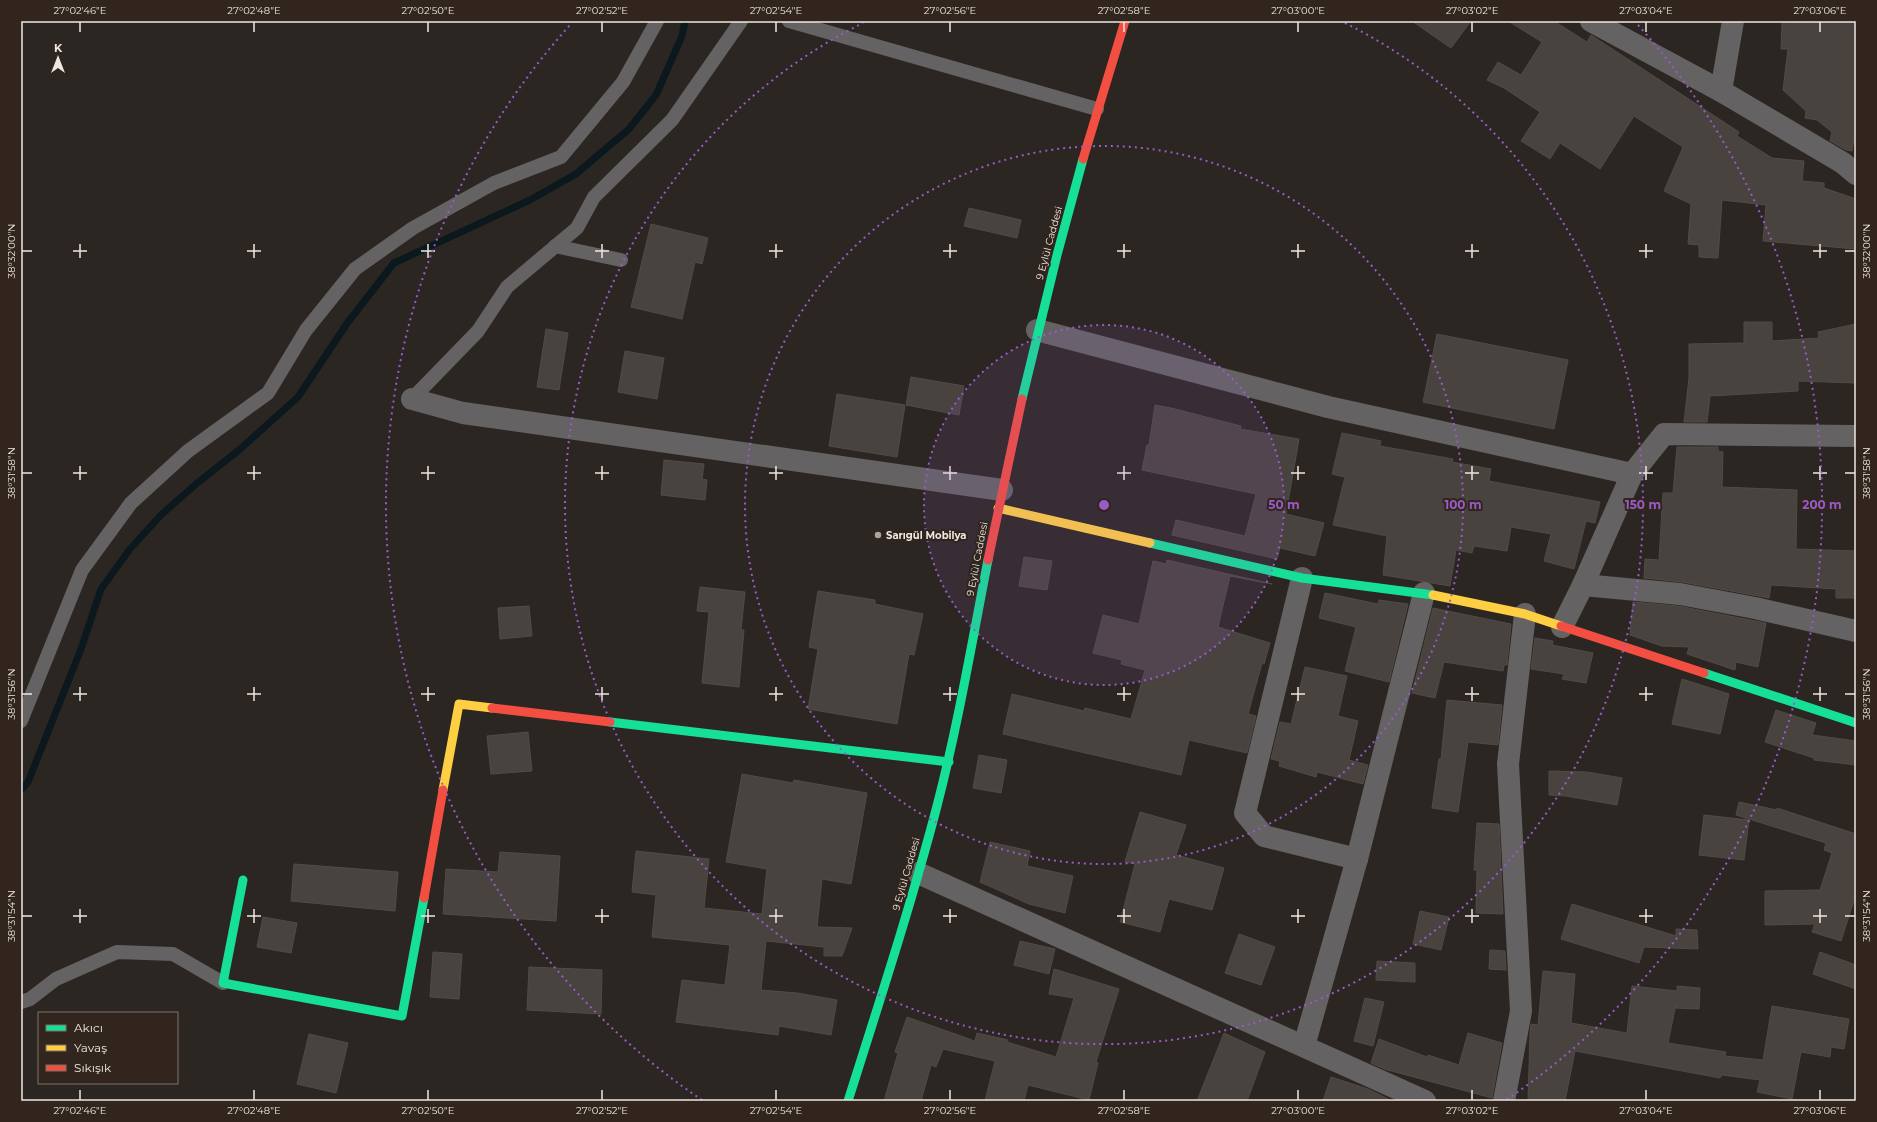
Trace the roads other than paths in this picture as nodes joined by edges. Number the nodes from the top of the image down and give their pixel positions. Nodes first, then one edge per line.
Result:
1 (657, 21) edge
2 (741, 21) edge
3 (789, 21) edge
4 (1125, 21) edge
5 (1591, 21) edge
6 (1733, 21) edge
7 (1721, 91) junction
8 (1097, 109) junction
9 (1852, 166) edge
10 (555, 246) junction
11 (621, 260) dead end
12 (1037, 330) junction
13 (412, 399) joint
14 (1856, 436) edge
15 (1632, 474) junction
16 (1000, 499) junction
17 (1302, 578) junction
18 (1583, 585) junction
19 (1424, 593) junction
20 (1525, 614) junction
21 (1562, 627) junction
22 (1856, 631) edge
23 (21, 721) edge
24 (1856, 723) edge
25 (948, 762) junction
26 (1357, 859) junction
27 (918, 873) junction
28 (243, 880) dead end
29 (223, 983) junction
30 (21, 1002) edge
31 (1304, 1046) junction
32 (848, 1101) edge
33 (1425, 1101) edge
34 (1504, 1101) edge

1 - 23 lane
2 - 10 lane
3 - 8 lane
4 - 8 street, 9 Eylül Caddesi
5 - 7 street
6 - 7 street
7 - 9 street
8 - 12 street, 9 Eylül Caddesi
10 - 11 lane
10 - 13 lane
12 - 15 street
12 - 16 street, 9 Eylül Caddesi
13 - 16 street
14 - 15 street
15 - 18 street
16 - 17 street
16 - 25 street, 9 Eylül Caddesi
17 - 19 street
17 - 26 street
18 - 21 street
18 - 22 street
19 - 20 street
19 - 26 street
20 - 21 street
20 - 34 street
21 - 24 street
25 - 27 street, 9 Eylül Caddesi
25 - 29 street
26 - 31 street
27 - 31 street
27 - 32 street, 9 Eylül Caddesi
28 - 29 street
29 - 30 lane
31 - 33 street

